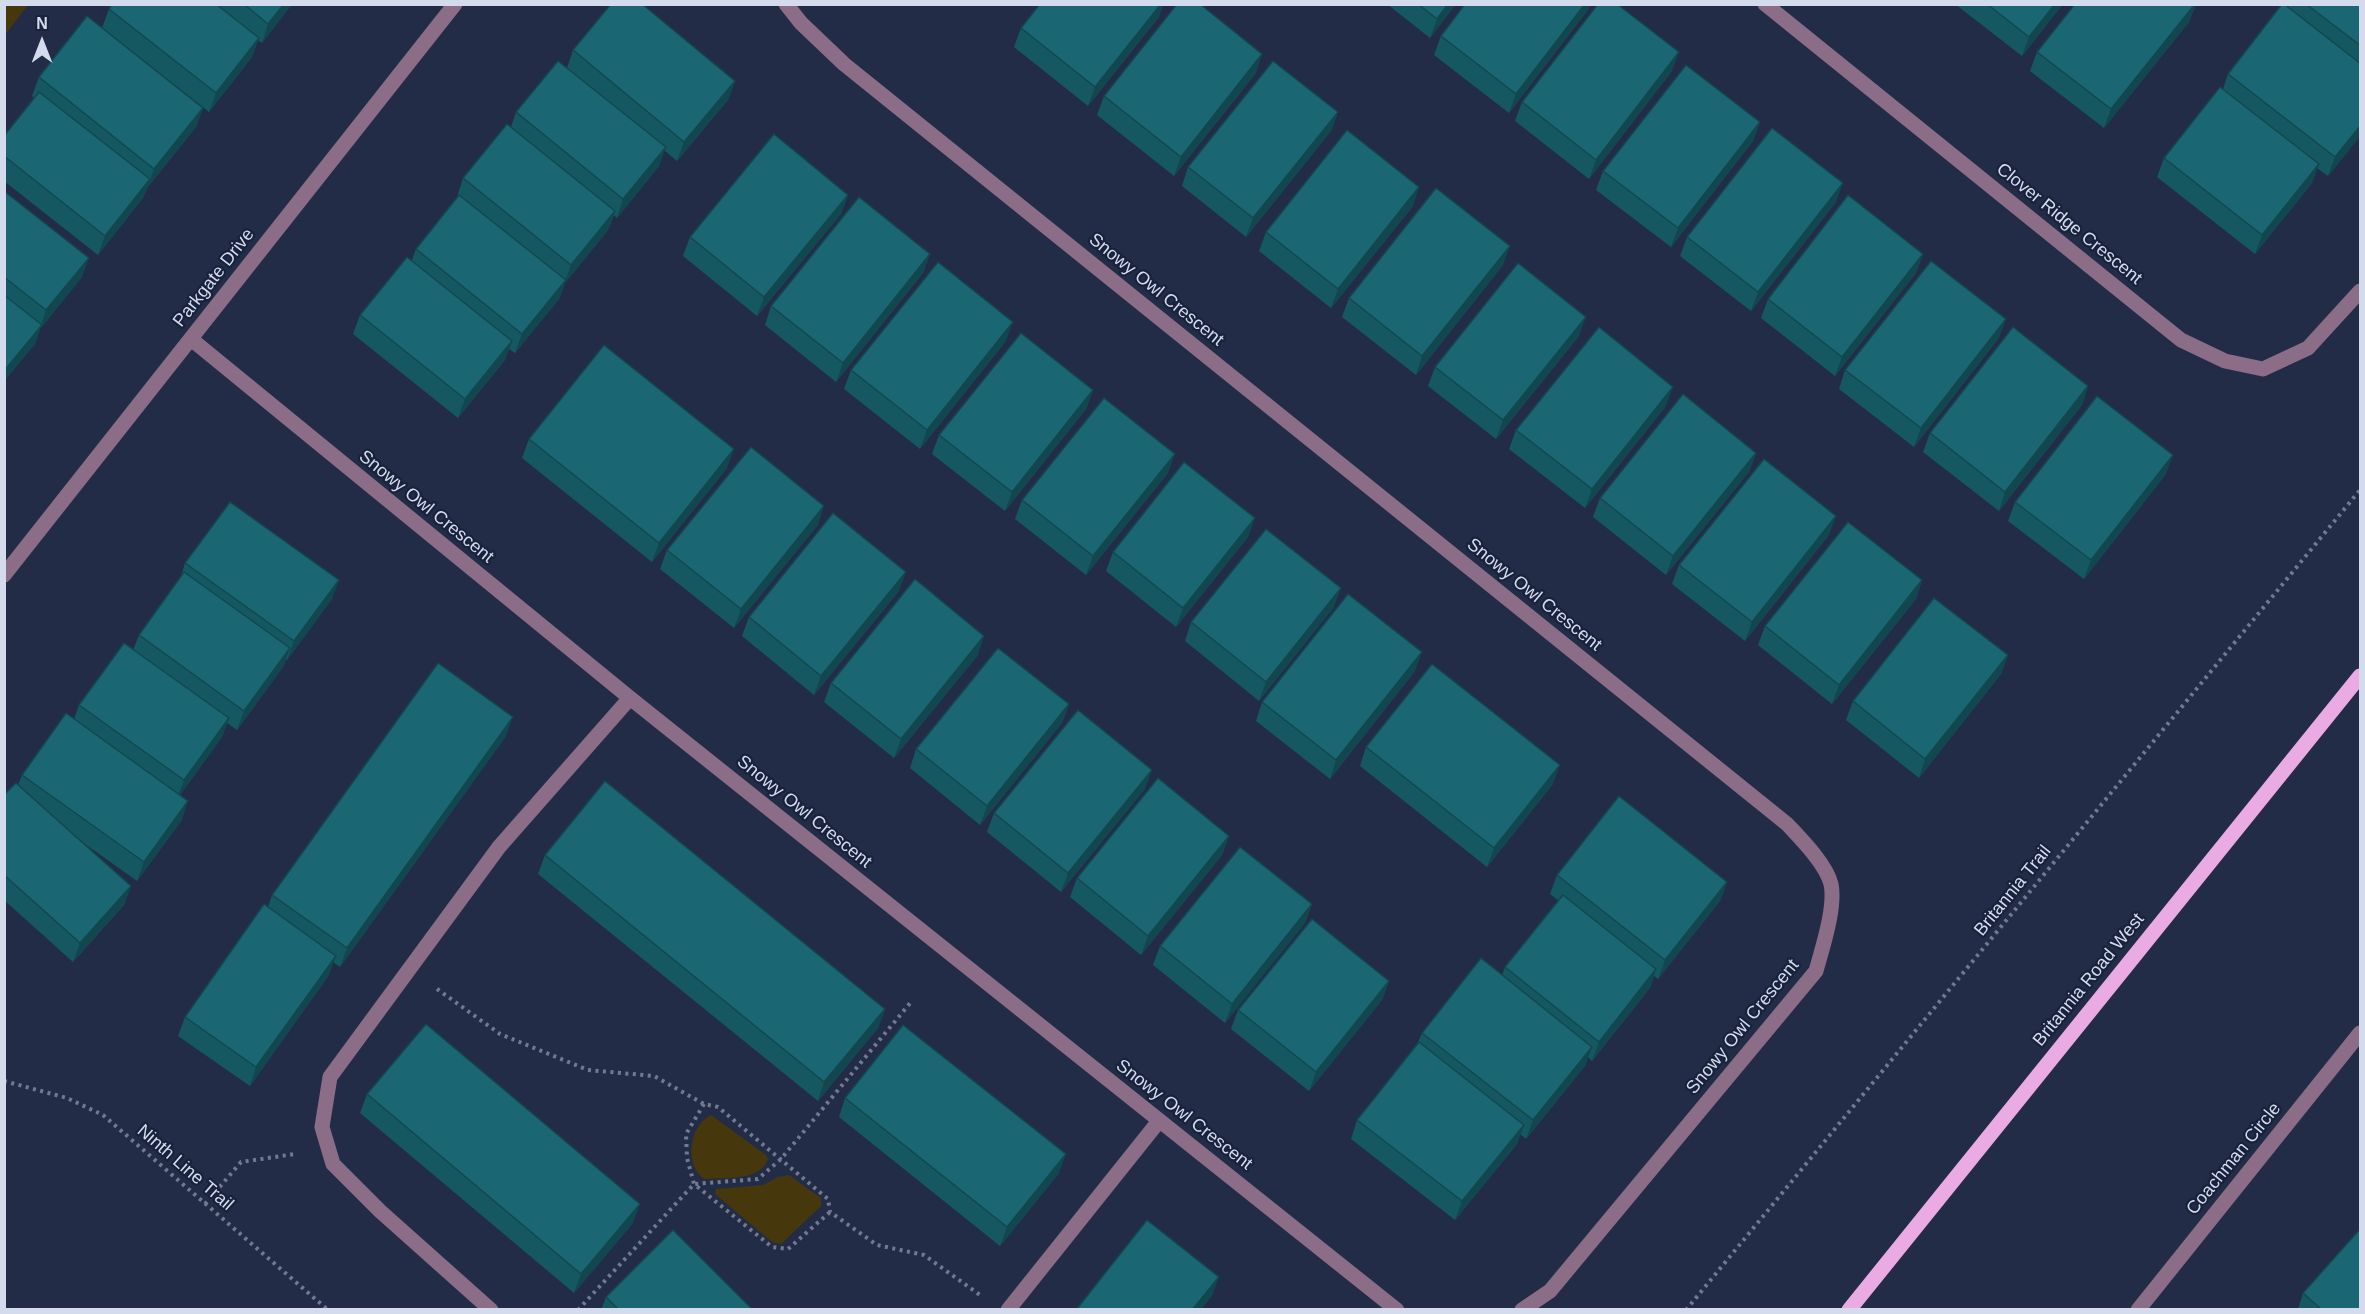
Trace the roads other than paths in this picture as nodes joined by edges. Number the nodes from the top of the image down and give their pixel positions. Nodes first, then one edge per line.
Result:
1 (455, 4) edge
2 (786, 4) edge
3 (1765, 4) edge
4 (2361, 291) edge
5 (191, 339) junction
6 (4, 575) edge
7 (2361, 676) edge
8 (630, 698) junction
9 (2361, 1033) edge
10 (1159, 1121) junction
11 (491, 1310) edge
12 (1008, 1310) edge
13 (1397, 1310) edge
14 (1522, 1310) edge
15 (1849, 1310) edge
16 (2138, 1310) edge

1 - 5 street, Parkgate Drive
2 - 14 street, Snowy Owl Crescent
3 - 4 street, Clover Ridge Crescent
5 - 6 street, Parkgate Drive
5 - 8 street, Snowy Owl Crescent
7 - 15 main road, Britannia Road West
8 - 10 street, Snowy Owl Crescent
8 - 11 street
9 - 16 street, Coachman Circle
10 - 12 street
10 - 13 street, Snowy Owl Crescent

